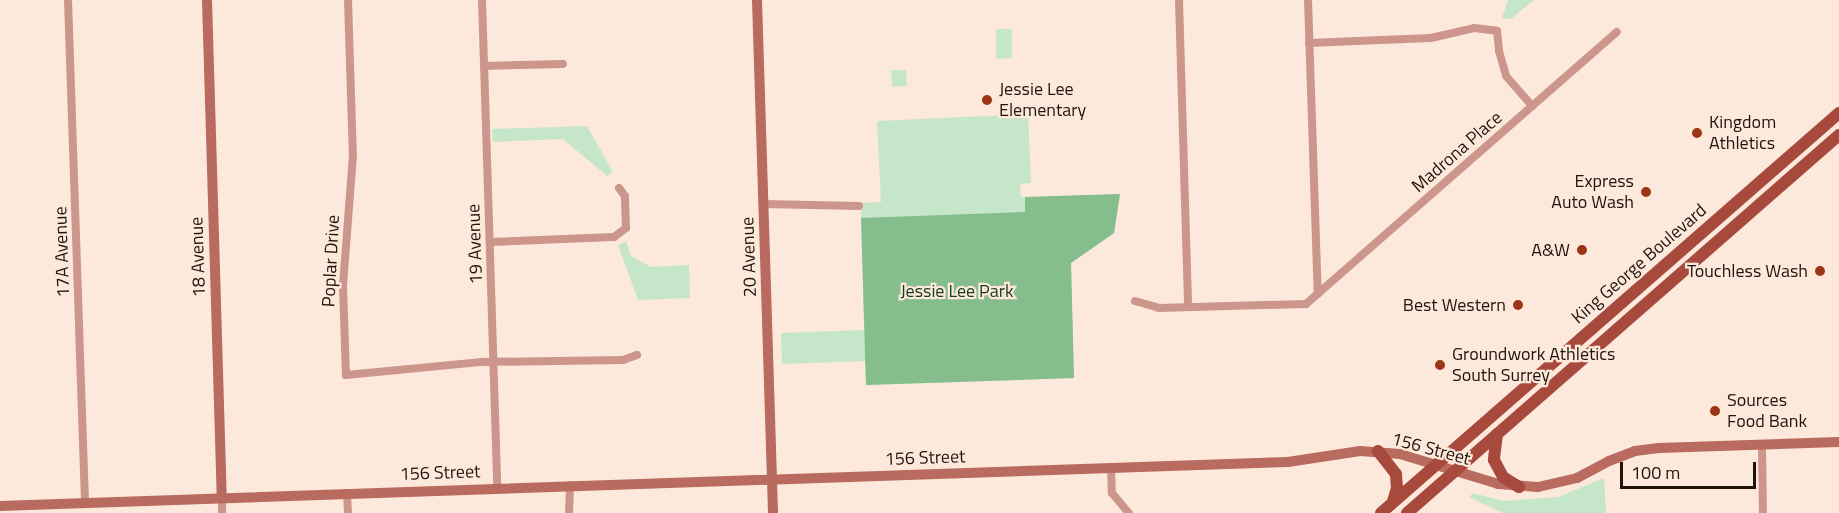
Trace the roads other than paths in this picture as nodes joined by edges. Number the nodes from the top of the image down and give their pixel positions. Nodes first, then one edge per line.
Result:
1 (68, 0) edge
2 (207, 0) edge
3 (348, 0) edge
4 (482, 0) edge
5 (757, 0) edge
6 (1179, 0) edge
7 (1308, 0) edge
8 (1617, 32) dead end
9 (1309, 43) junction
10 (563, 64) dead end
11 (484, 66) junction
12 (1532, 106) junction
13 (1839, 113) edge
14 (1839, 135) edge
15 (1839, 148) edge
16 (1819, 152) junction
17 (619, 188) dead end
18 (764, 204) junction
19 (859, 206) dead end
20 (1711, 225) junction
21 (490, 242) junction
22 (1666, 286) junction
23 (1318, 294) junction
24 (1135, 301) dead end
25 (1617, 306) junction
26 (1188, 307) junction
27 (637, 355) dead end
28 (1584, 358) junction
29 (493, 363) junction
30 (1497, 434) junction
31 (1839, 442) edge
32 (1761, 445) junction
33 (1378, 451) junction
34 (1438, 465) junction
35 (1111, 468) junction
36 (1454, 471) junction
37 (772, 480) junction
38 (570, 485) junction
39 (497, 487) junction
40 (1519, 487) junction
41 (347, 493) junction
42 (222, 498) junction
43 (85, 502) junction
44 (0, 506) edge
45 (1386, 509) edge
46 (222, 513) edge
47 (348, 513) edge
48 (569, 513) edge
49 (773, 513) edge
50 (1129, 513) edge
51 (1407, 513) edge
52 (1763, 513) edge

1 - 43 street, 17A Avenue
2 - 42 street, 18 Avenue
3 - 29 street, Poplar Drive
4 - 11 street, 19 Avenue
5 - 18 street, 20 Avenue
6 - 26 street
7 - 9 street
8 - 12 street, Madrona Place
9 - 12 street
9 - 23 street
10 - 11 street
11 - 21 street, 19 Avenue
12 - 23 street, Madrona Place
13 - 20 main road, King George Boulevard
14 - 16 main road, King George Boulevard
15 - 16 main road
16 - 22 main road, King George Boulevard
17 - 21 street
18 - 19 street
18 - 37 street, 20 Avenue
20 - 22 main road
20 - 25 main road, King George Boulevard
21 - 29 street, 19 Avenue
22 - 28 main road, King George Boulevard
23 - 26 street, Madrona Place
24 - 26 street, Madrona Place
25 - 28 main road
25 - 34 main road, King George Boulevard
27 - 29 street
28 - 30 main road, King George Boulevard
29 - 39 street, 19 Avenue
30 - 36 main road, King George Boulevard
30 - 40 main road
31 - 32 street, 156 Street
32 - 40 street, 156 Street
32 - 52 street
33 - 34 street, 156 Street
33 - 35 street, 156 Street
33 - 45 main road
34 - 36 street, 156 Street
34 - 45 main road, King George Boulevard
35 - 37 street, 156 Street
35 - 50 street
36 - 40 street, 156 Street
36 - 51 main road, King George Boulevard
37 - 38 street, 156 Street
37 - 49 street, 20 Avenue
38 - 39 street, 156 Street
38 - 48 street
39 - 41 street, 156 Street
41 - 42 street, 156 Street
41 - 47 street
42 - 43 street, 156 Street
42 - 46 street, 18 Avenue
43 - 44 street, 156 Street

